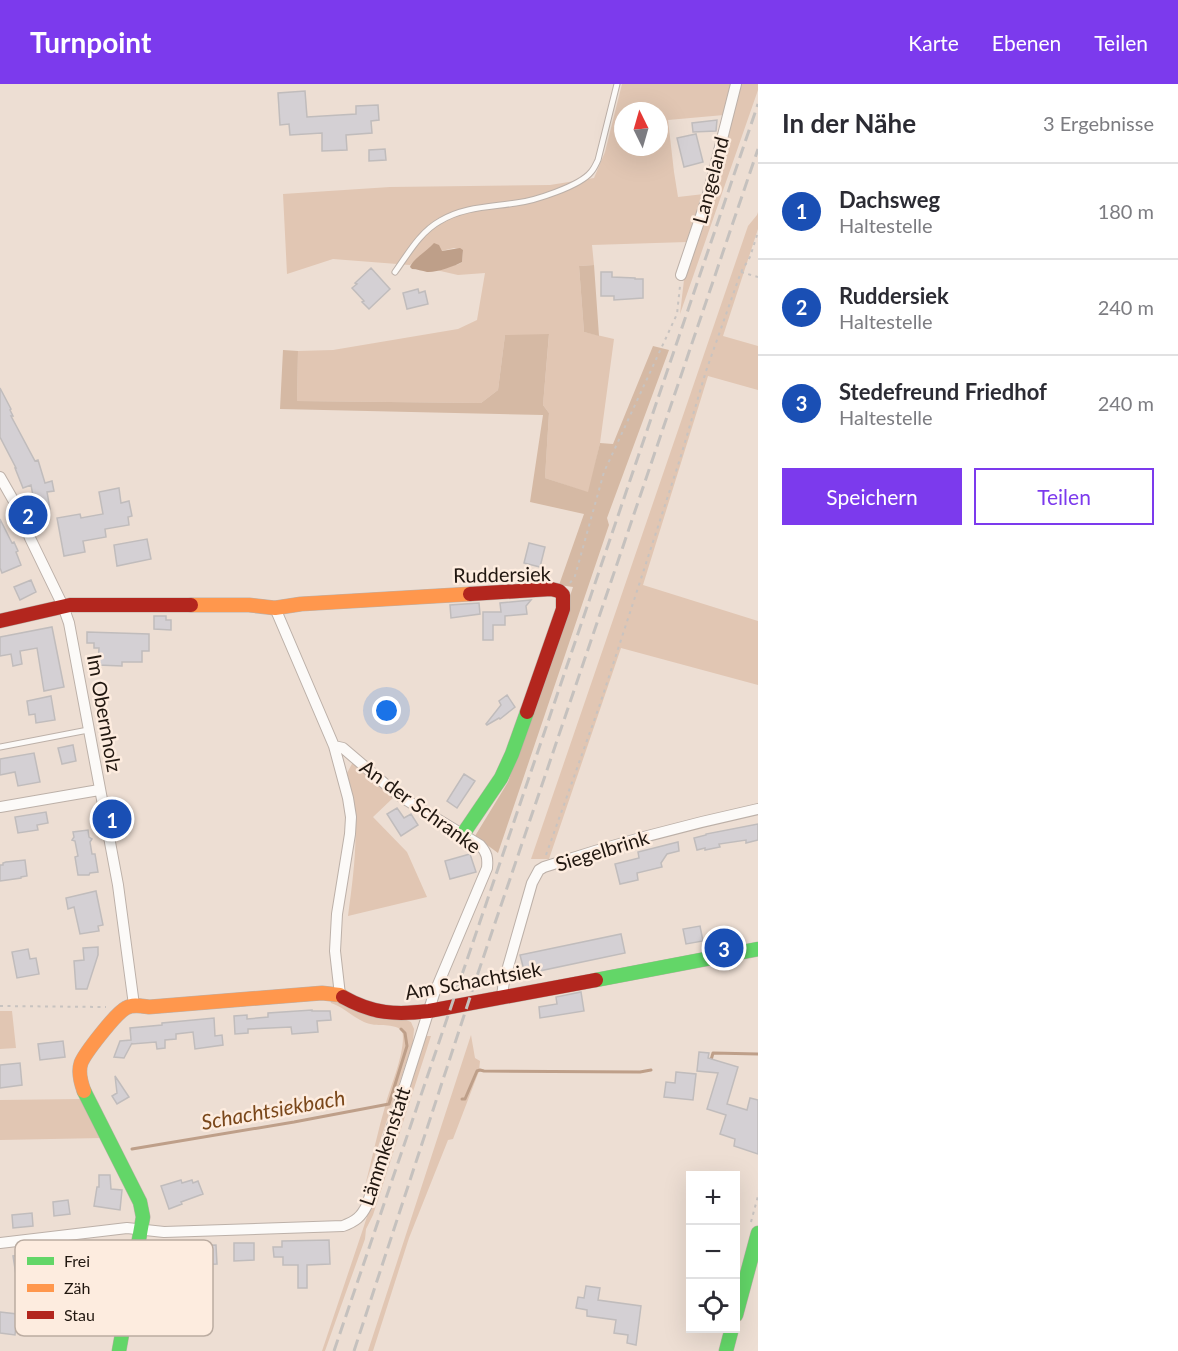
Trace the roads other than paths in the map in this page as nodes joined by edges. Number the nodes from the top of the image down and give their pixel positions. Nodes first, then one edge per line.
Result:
1 (617, 84) edge
2 (736, 84) edge
3 (395, 272) dead end
4 (681, 274) road end
5 (0, 477) edge
6 (63, 606) junction
7 (275, 608) junction
8 (0, 621) edge
9 (88, 730) junction
10 (334, 746) junction
11 (0, 747) edge
12 (99, 790) junction
13 (0, 807) edge
14 (758, 809) edge
15 (464, 834) junction
16 (758, 949) edge
17 (340, 995) junction
18 (502, 996) junction
19 (129, 1007) junction
20 (429, 1011) junction
21 (140, 1229) junction
22 (758, 1233) edge
23 (43, 1240) edge
24 (138, 1240) edge
25 (740, 1297) edge
26 (731, 1333) edge
27 (122, 1336) edge
28 (119, 1351) edge
29 (726, 1351) edge

1 - 3 lane
2 - 4 street, Langeland
5 - 6 street, Im Obernholz
6 - 7 street, Ruddersiek
6 - 8 street, Ruddersiek
6 - 9 street, Im Obernholz
7 - 10 street, An der Schranke
7 - 15 street, Ruddersiek
9 - 11 lane
9 - 12 street, Im Obernholz
10 - 15 street, An der Schranke
10 - 17 street, An der Schranke
12 - 13 street
12 - 19 street, Im Obernholz
14 - 18 street, Siegelbrink
15 - 20 street, An der Schranke
16 - 18 street, Am Schachtsiek
17 - 19 street, Am Schachtsiek
17 - 20 street, Am Schachtsiek
18 - 20 street, Am Schachtsiek
19 - 21 street
20 - 21 street, Lämmkenstatt
21 - 23 street, Lämmkenstatt
21 - 24 street
22 - 25 street
26 - 29 street
27 - 28 street

